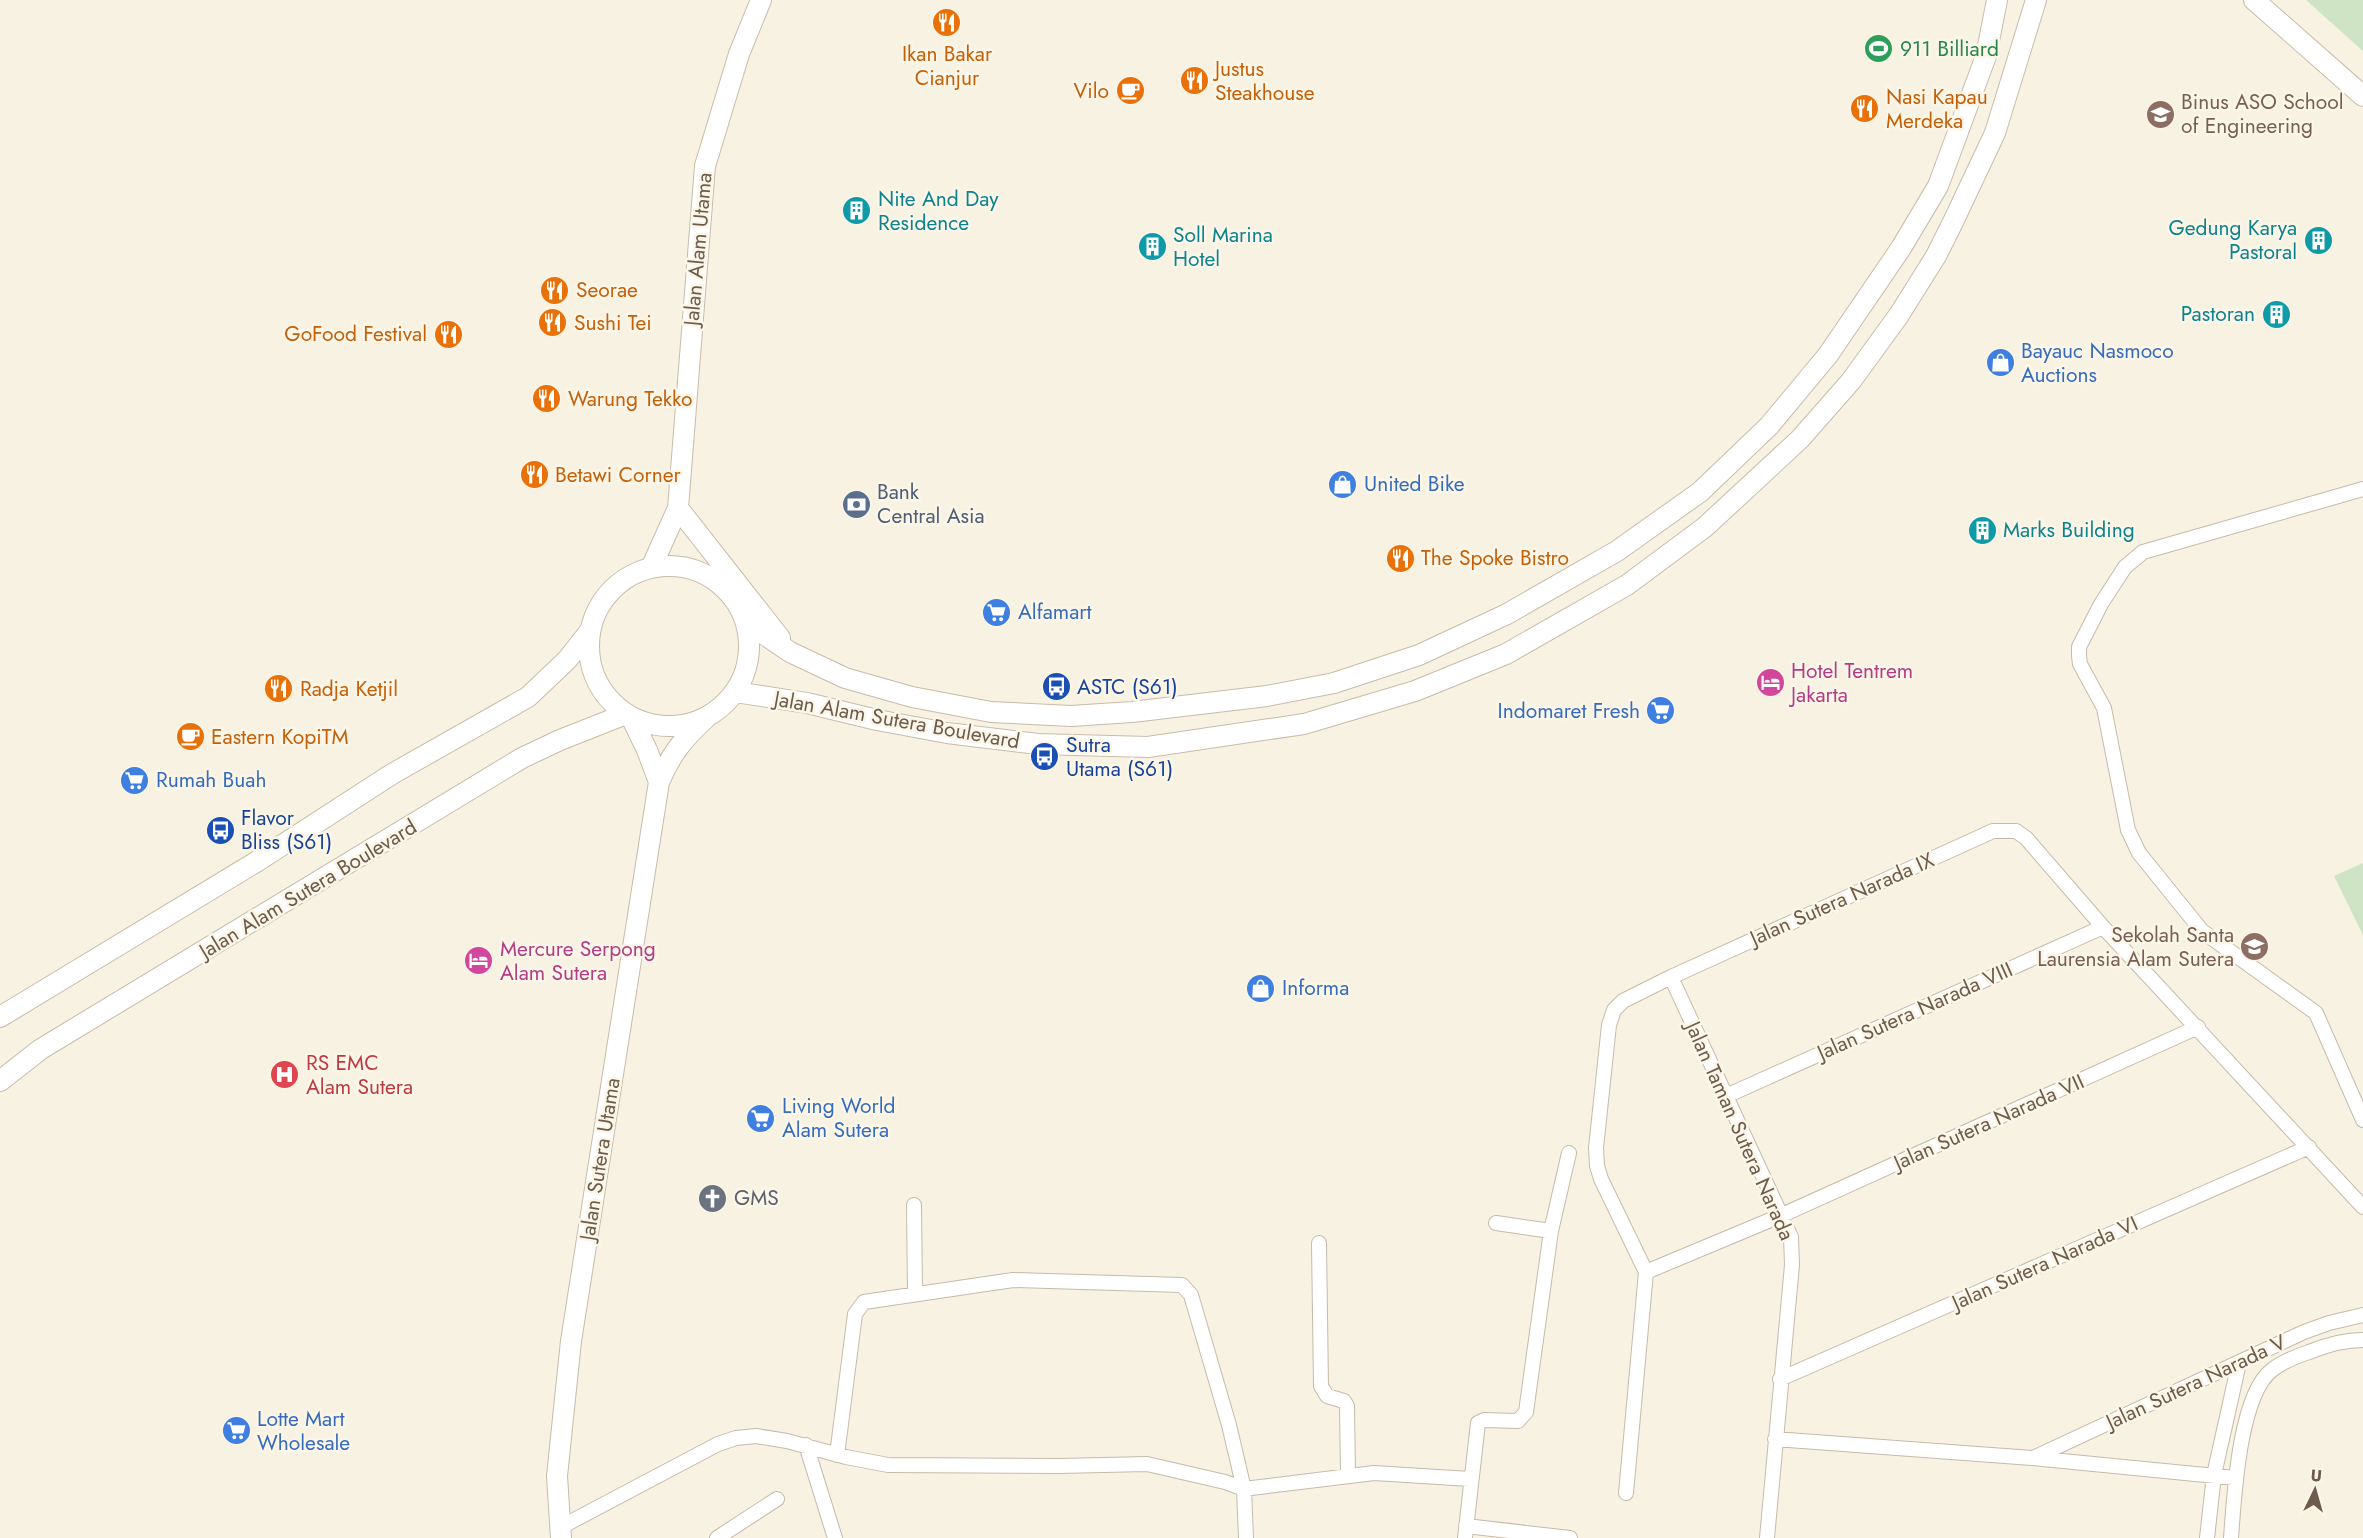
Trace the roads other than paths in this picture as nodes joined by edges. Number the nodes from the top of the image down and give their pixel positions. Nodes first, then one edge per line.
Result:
1 (761, 0) edge
2 (1997, 0) edge
3 (2036, 0) edge
4 (2254, 0) edge
5 (2363, 96) edge
6 (2363, 489) edge
7 (678, 508) junction
8 (651, 568) junction
9 (746, 622) junction
10 (589, 632) junction
11 (790, 652) junction
12 (735, 692) junction
13 (628, 716) junction
14 (706, 718) junction
15 (659, 782) junction
16 (2103, 927) junction
17 (1671, 977) junction
18 (0, 1017) edge
19 (2198, 1027) junction
20 (0, 1081) edge
21 (1726, 1095) junction
22 (2363, 1120) edge
23 (2309, 1147) junction
24 (1569, 1154) dead end
25 (914, 1204) dead end
26 (2363, 1207) edge
27 (1780, 1216) junction
28 (1496, 1223) dead end
29 (1551, 1231) junction
30 (1319, 1243) dead end
31 (1646, 1272) junction
32 (915, 1293) junction
33 (2363, 1315) edge
34 (2363, 1340) edge
35 (2239, 1363) junction
36 (1780, 1379) junction
37 (1775, 1439) junction
38 (806, 1445) junction
39 (837, 1455) junction
40 (2032, 1458) junction
41 (2214, 1475) junction
42 (1348, 1476) junction
43 (2236, 1478) junction
44 (1470, 1479) junction
45 (1244, 1489) junction
46 (1626, 1493) dead end
47 (777, 1499) dead end
48 (741, 1532) edge
49 (1466, 1532) edge
50 (560, 1533) edge
51 (717, 1538) edge
52 (835, 1538) edge
53 (1250, 1538) edge
54 (1570, 1538) edge
55 (1767, 1538) edge
56 (2207, 1538) edge
57 (2231, 1538) edge

1 - 7 main road, Jalan Alam Utama
2 - 11 main road, Jalan Alam Sutera Boulevard
3 - 12 main road, Jalan Alam Sutera Boulevard
4 - 5 main road
6 - 22 street
7 - 8 main road, Jalan Alam Utama
7 - 11 main road
8 - 9 main road
8 - 10 main road
9 - 11 main road, Jalan Alam Sutera Boulevard
9 - 12 main road
10 - 13 main road
10 - 18 main road
12 - 14 main road
13 - 14 main road
13 - 15 main road, Jalan Sutera Utama
13 - 20 main road, Jalan Alam Sutera Boulevard
14 - 15 main road, Jalan Sutera Utama
15 - 50 main road, Jalan Sutera Utama
16 - 17 street, Jalan Sutera Narada IX
16 - 19 street
16 - 21 street, Jalan Sutera Narada VIII
17 - 21 street, Jalan Taman Sutera Narada
17 - 31 street, Jalan Sutera Narada IX
19 - 23 street
19 - 27 street, Jalan Sutera Narada VII
21 - 27 street, Jalan Taman Sutera Narada
23 - 26 street
23 - 36 street, Jalan Sutera Narada VI
24 - 29 street
25 - 32 street
27 - 31 street, Jalan Sutera Narada VII
27 - 36 street, Jalan Taman Sutera Narada
28 - 29 street
29 - 44 street
30 - 42 street
31 - 46 street
32 - 39 street
32 - 45 street
33 - 35 street, Jalan Sutera Narada V
34 - 43 street
35 - 40 street, Jalan Sutera Narada V
35 - 41 street
36 - 37 street, Jalan Taman Sutera Narada
37 - 40 street, Jalan Sutera Narada V
37 - 55 street, Jalan Taman Sutera Narada
38 - 39 street
38 - 50 street
38 - 52 street
39 - 45 street
40 - 41 street, Jalan Sutera Narada V
41 - 43 street, Jalan Sutera Narada V
41 - 56 street
42 - 44 street
42 - 45 street
43 - 57 street
44 - 49 street
45 - 53 street
47 - 48 street
48 - 51 street
49 - 54 street

